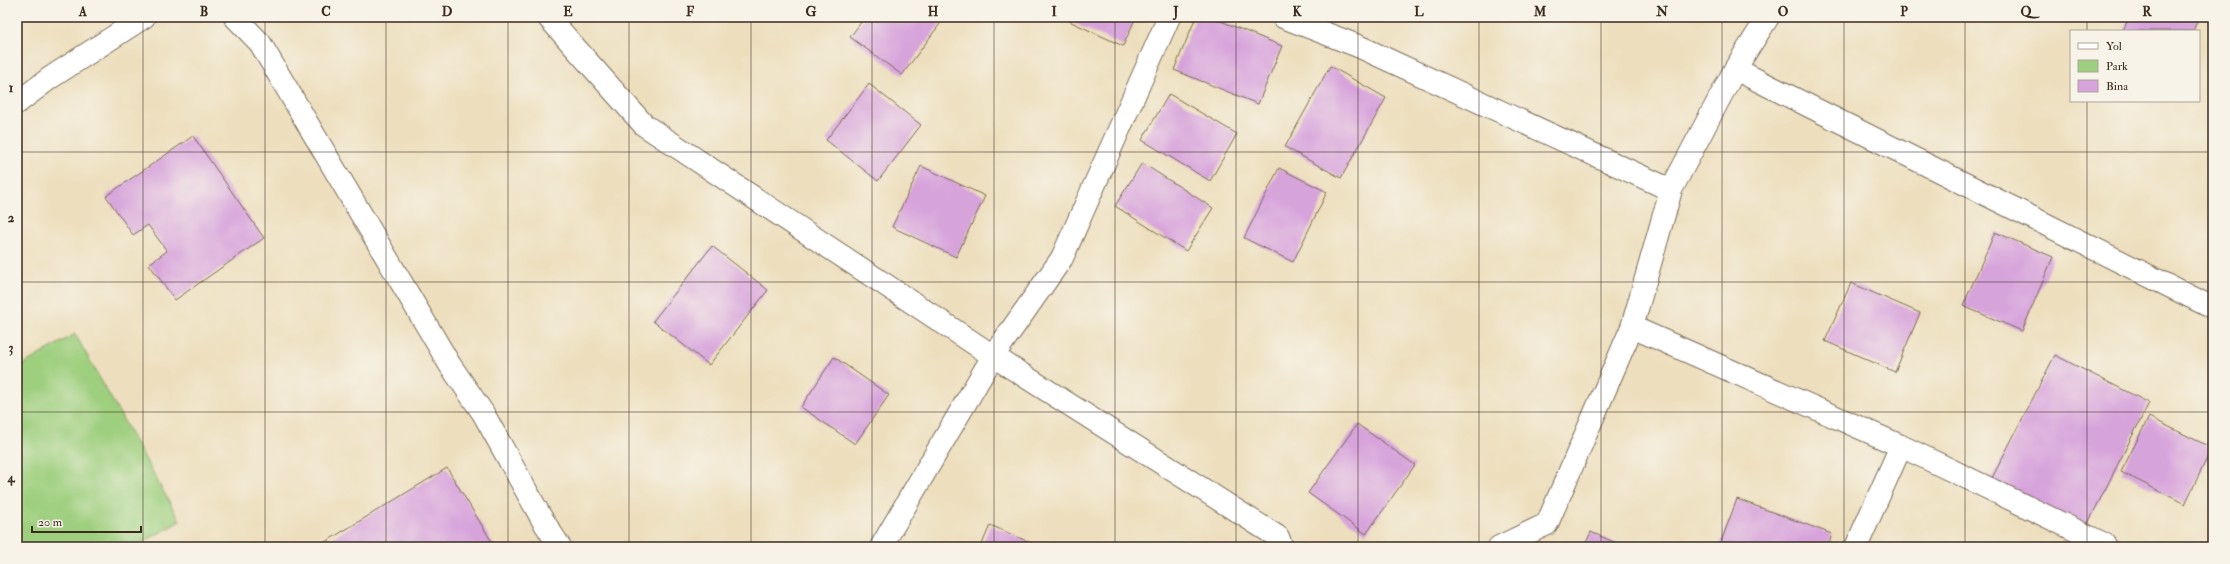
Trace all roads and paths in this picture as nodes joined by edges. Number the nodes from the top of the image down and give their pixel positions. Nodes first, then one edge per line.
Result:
1 (144, 17) edge
2 (235, 17) edge
3 (548, 17) edge
4 (1169, 17) edge
5 (1283, 17) edge
6 (1768, 17) edge
7 (1735, 69) junction
8 (17, 103) edge
9 (1671, 190) junction
10 (2213, 308) edge
11 (1632, 327) junction
12 (993, 356) junction
13 (1901, 446) junction
14 (560, 547) edge
15 (881, 547) edge
16 (1282, 547) edge
17 (1499, 547) edge
18 (1856, 547) edge
19 (2106, 547) edge

1 - 8 street
2 - 14 street
3 - 12 street
4 - 12 street
5 - 9 street
6 - 7 street
7 - 9 street
7 - 10 street
9 - 11 street
11 - 13 street
11 - 17 street
12 - 15 street
12 - 16 street
13 - 18 street
13 - 19 street

